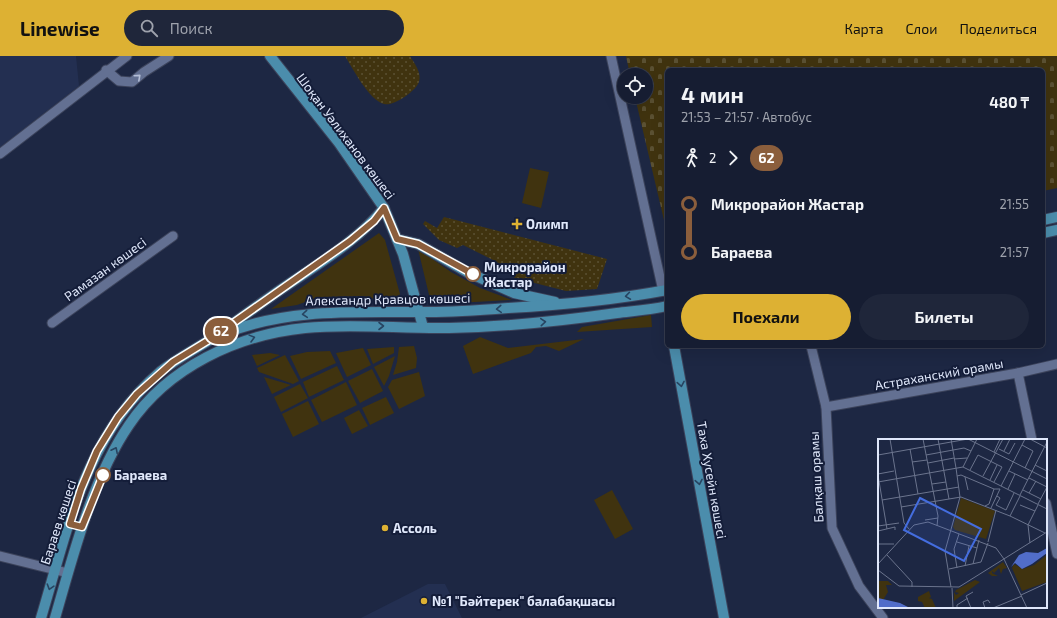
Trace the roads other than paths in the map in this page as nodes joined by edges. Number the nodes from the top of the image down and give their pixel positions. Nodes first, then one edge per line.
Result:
1 (127, 56) edge
2 (169, 56) edge
3 (270, 56) edge
4 (612, 56) edge
5 (106, 70) junction
6 (0, 154) edge
7 (384, 208) junction
8 (1057, 217) edge
9 (1045, 220) edge
10 (1057, 230) edge
11 (1045, 233) edge
12 (173, 236) dead end
13 (397, 239) junction
14 (665, 291) edge
15 (568, 304) junction
16 (665, 307) edge
17 (418, 312) junction
18 (52, 323) dead end
19 (423, 327) junction
20 (209, 340) junction
21 (674, 348) edge
22 (811, 348) edge
23 (216, 352) joint
24 (1057, 364) edge
25 (1018, 373) junction
26 (826, 407) junction
27 (1032, 439) edge
28 (1047, 508) edge
29 (70, 524) junction
30 (82, 527) junction
31 (1057, 554) edge
32 (0, 556) edge
33 (56, 570) junction
34 (68, 573) junction
35 (41, 618) edge
36 (55, 618) edge
37 (724, 618) edge
38 (883, 618) edge

1 - 5 street
5 -> 2 street
3 - 7 main road, Шоқан Уәлиханов көшесі
4 - 14 street
5 - 6 street
7 - 13 main road, Шоқан Уәлиханов көшесі
7 - 20 main road
8 - 9 main road
10 - 11 main road
12 - 18 street, Рамазан көшесі
13 - 15 main road
13 - 17 main road, Шоқан Уәлиханов көшесі
14 -> 15 main road, Александр Кравцов көшесі
15 -> 17 main road, Александр Кравцов көшесі
19 -> 16 main road, Александр Кравцов көшесі
17 - 19 main road, Шоқан Уәлиханов көшесі
17 -> 20 main road, Александр Кравцов көшесі
23 -> 19 main road, Александр Кравцов көшесі
20 - 29 main road, Бараев көшесі
21 -> 37 main road, Таха Хусейн көшесі
22 - 26 street, Балқаш орамы
30 -> 23 main road, Бараев көшесі
24 - 25 street, Астраханский орамы
25 - 26 street, Астраханский орамы
25 - 27 street
26 - 38 street, Балқаш орамы
28 - 31 street
29 - 30 street
29 - 33 main road, Бараев көшесі
30 - 34 main road, Бараев көшесі
32 - 33 street
33 - 34 street
33 -> 35 main road, Бараев көшесі
34 - 36 main road, Бараев көшесі

